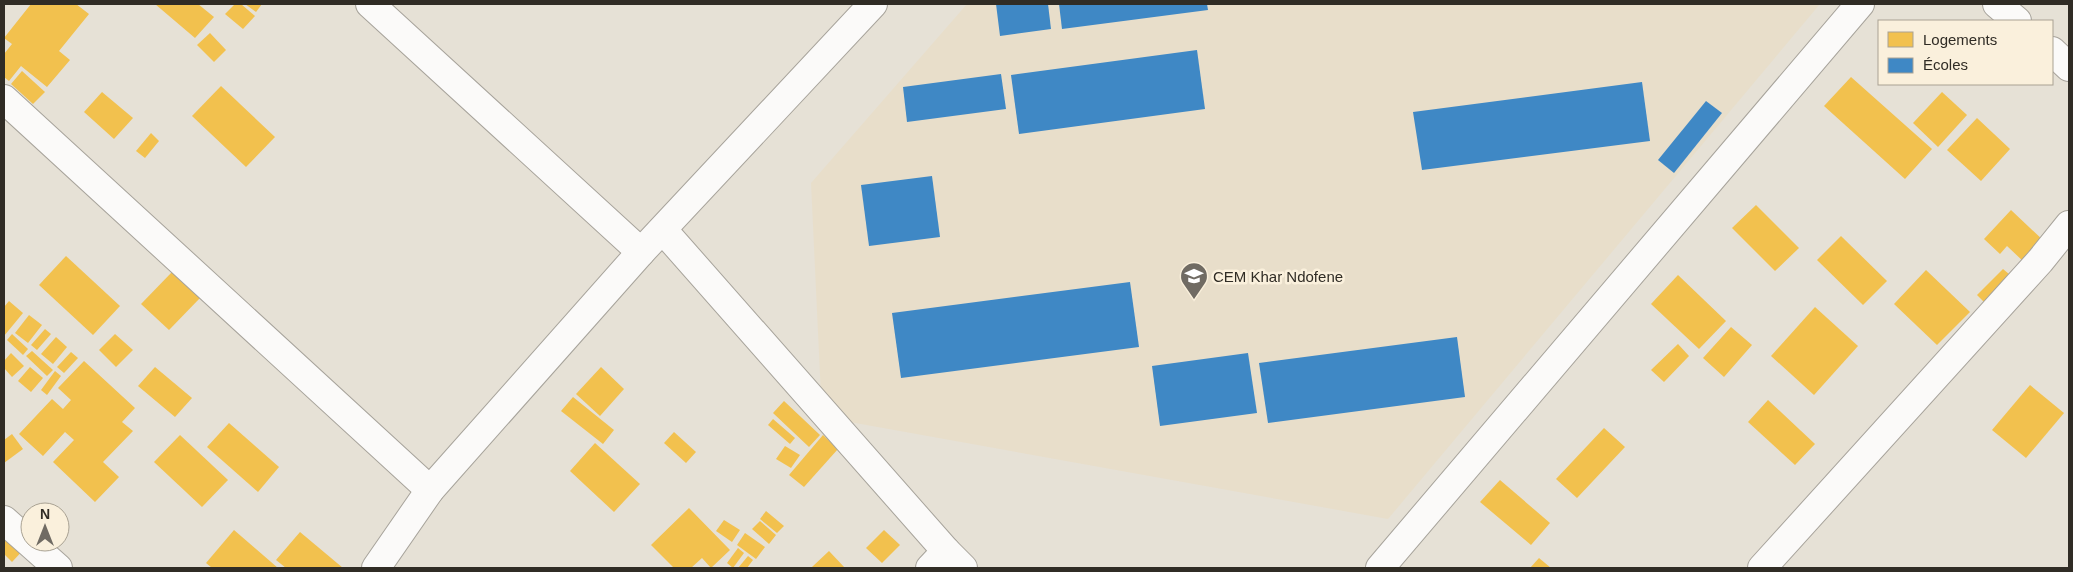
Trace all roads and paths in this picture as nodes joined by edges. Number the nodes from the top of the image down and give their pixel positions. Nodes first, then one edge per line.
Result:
1 (370, 4) edge
2 (873, 4) edge
3 (1860, 4) edge
4 (1997, 4) edge
5 (2016, 20) edge
6 (2053, 53) edge
7 (2069, 67) edge
8 (4, 99) edge
9 (2069, 226) edge
10 (663, 230) junction
11 (642, 252) junction
12 (430, 490) junction
13 (4, 520) edge
14 (946, 562) edge
15 (58, 568) edge
16 (376, 568) edge
17 (1380, 568) edge
18 (1762, 568) edge

1 - 11 street
2 - 10 street
3 - 17 street
4 - 5 street
6 - 7 street
8 - 12 street
9 - 18 street
10 - 11 street
10 - 14 street
11 - 12 street
12 - 16 street
13 - 15 street

